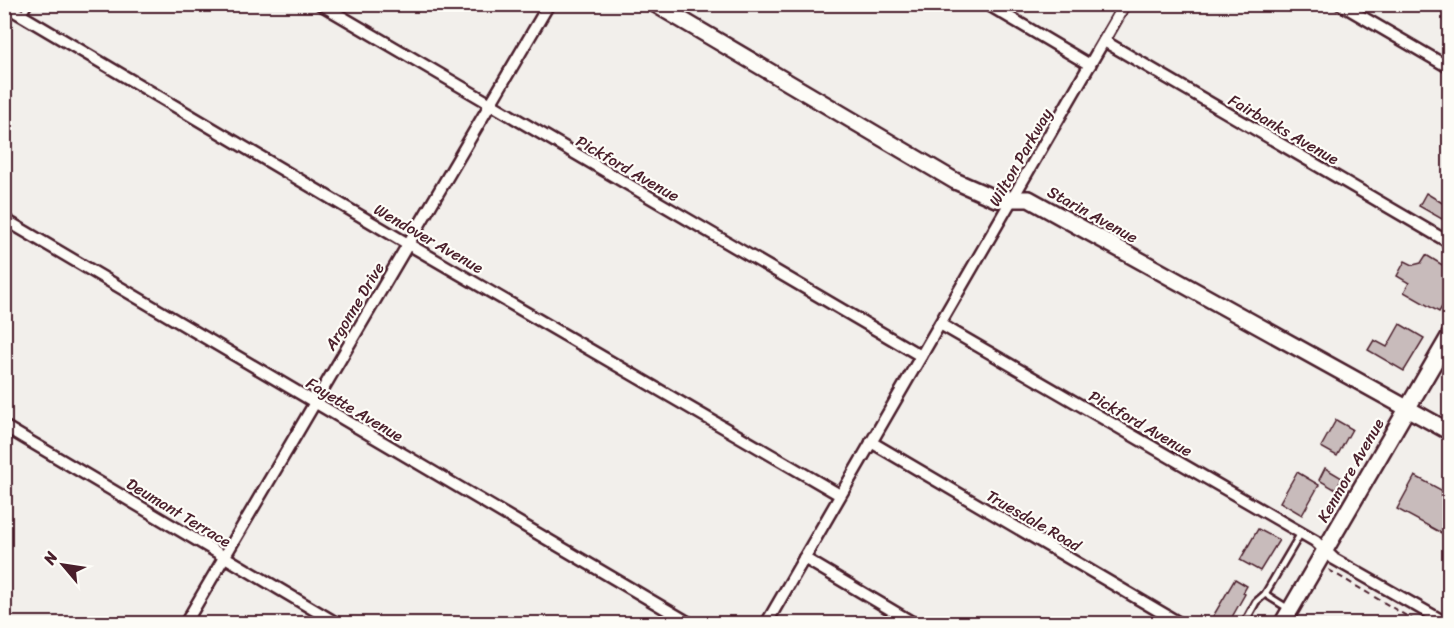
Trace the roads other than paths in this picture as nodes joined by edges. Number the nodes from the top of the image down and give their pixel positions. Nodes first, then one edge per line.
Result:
1 (29, 4) edge
2 (320, 4) edge
3 (549, 4) edge
4 (655, 4) edge
5 (987, 4) edge
6 (1125, 4) edge
7 (1340, 4) edge
8 (4, 5) edge
9 (22, 15) junction
10 (1104, 41) junction
11 (1090, 65) junction
12 (1449, 68) edge
13 (490, 105) junction
14 (1013, 198) junction
15 (4, 219) edge
16 (1449, 243) edge
17 (408, 244) junction
18 (940, 324) junction
19 (1449, 335) edge
20 (921, 356) junction
21 (315, 402) junction
22 (1407, 408) junction
23 (4, 426) edge
24 (1449, 432) edge
25 (871, 442) junction
26 (840, 495) junction
27 (1301, 533) junction
28 (1325, 550) junction
29 (224, 556) junction
30 (804, 558) junction
31 (1265, 594) junction
32 (1291, 609) junction
33 (184, 624) edge
34 (338, 624) edge
35 (692, 624) edge
36 (766, 624) edge
37 (915, 624) edge
38 (1181, 624) edge
39 (1244, 624) edge
40 (1282, 624) edge
41 (1448, 624) edge

1 - 9 lane
2 - 13 street, Pickford Avenue
3 - 13 street, Argonne Drive
4 - 14 street, Starin Avenue
5 - 11 street
6 - 10 street, Wilton Parkway
7 - 12 street
8 - 9 street, Wendover Avenue
9 - 17 street, Wendover Avenue
10 - 11 street, Wilton Parkway
10 - 16 street, Fairbanks Avenue
11 - 14 street, Wilton Parkway
13 - 17 street, Argonne Drive
13 - 20 street, Pickford Avenue
14 - 18 street, Wilton Parkway
14 - 22 street, Starin Avenue
15 - 21 street, Fayette Avenue
17 - 21 street, Argonne Drive
17 - 26 street, Wendover Avenue
18 - 20 street, Wilton Parkway
18 - 27 street, Pickford Avenue
19 - 22 street, Kenmore Avenue
20 - 25 street
21 - 29 street, Argonne Drive
21 - 35 street, Fayette Avenue
22 - 24 street, Starin Avenue
22 - 28 street, Kenmore Avenue
23 - 29 street, Deumant Terrace
25 - 26 street
25 - 38 street, Truesdale Road
26 - 30 street
27 - 28 street, Pickford Avenue
27 - 31 lane
28 - 32 street, Kenmore Avenue
28 - 41 street, Pickford Avenue
29 - 33 street, Argonne Drive
29 - 34 street, Deumant Terrace
30 - 36 street
30 - 37 street
31 - 32 lane
31 - 39 lane
32 - 40 street, Kenmore Avenue

